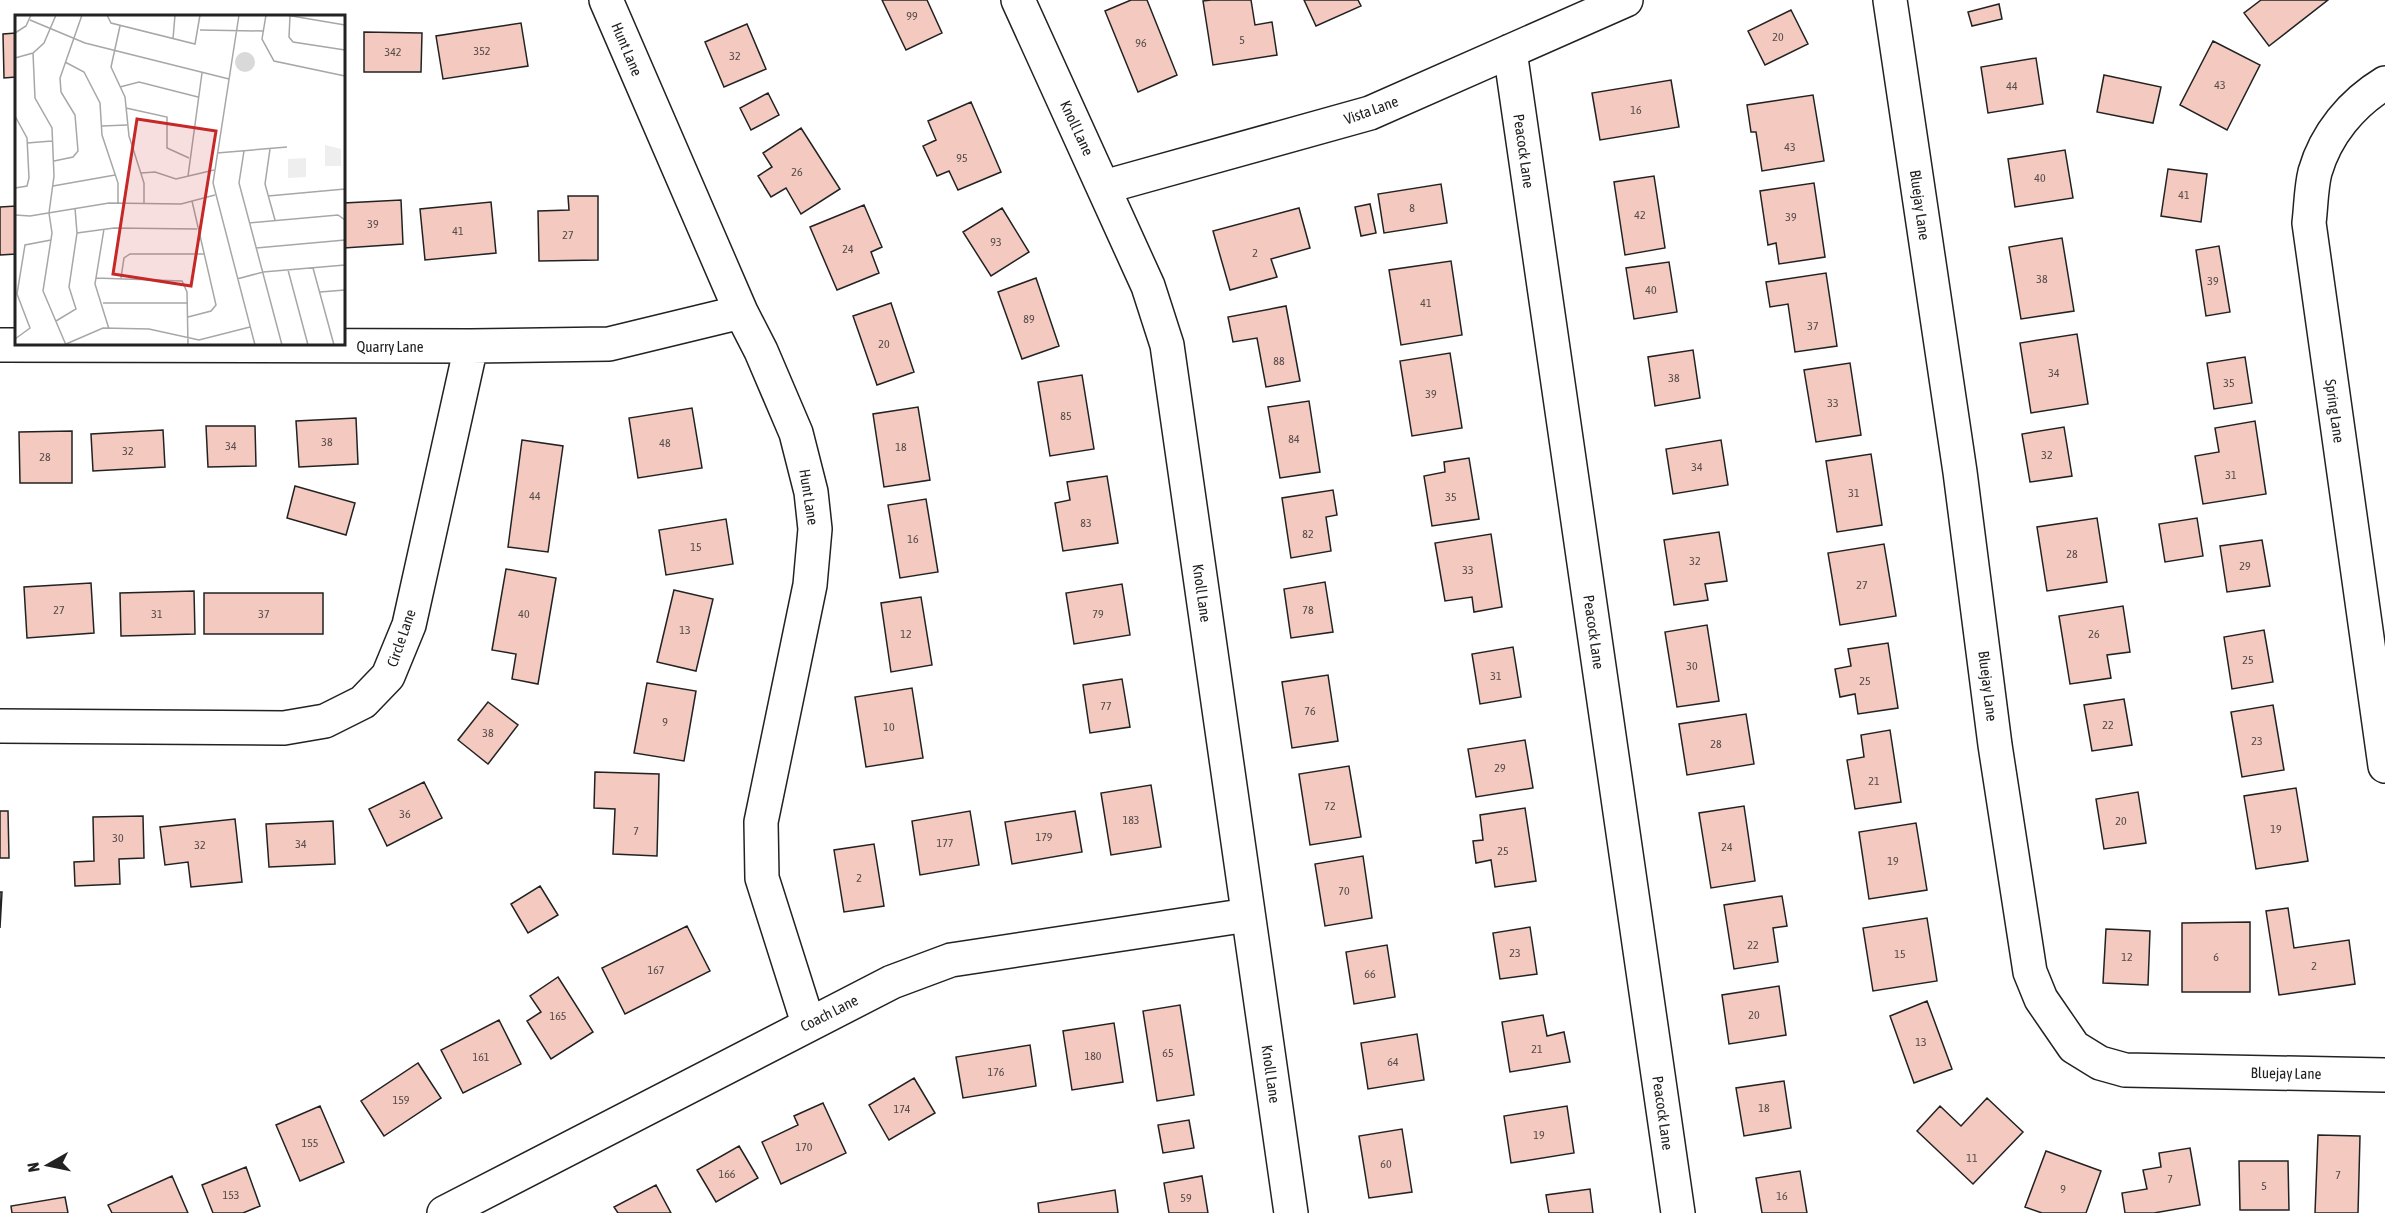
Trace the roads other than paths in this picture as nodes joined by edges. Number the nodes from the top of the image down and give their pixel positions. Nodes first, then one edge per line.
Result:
1 (606, 0) edge
2 (1018, 0) edge
3 (1626, 0) edge
4 (1890, 0) edge
5 (1510, 51) junction
6 (2385, 82) edge
7 (1104, 187) junction
8 (741, 312) junction
9 (0, 345) edge
10 (471, 346) junction
11 (0, 726) edge
12 (2385, 766) edge
13 (1248, 915) junction
14 (808, 1023) junction
15 (2385, 1075) edge
16 (444, 1213) edge
17 (1291, 1213) edge
18 (1678, 1213) edge

1 - 8 street, Hunt Lane
2 - 7 street, Knoll Lane
3 - 5 street, Vista Lane
4 - 15 street, Bluejay Lane
5 - 7 street, Vista Lane
5 - 18 street, Peacock Lane
6 - 12 street, Spring Lane
7 - 13 street, Knoll Lane
8 - 10 street, Quarry Lane
8 - 14 street, Hunt Lane
9 - 10 street, Quarry Lane
10 - 11 street, Circle Lane
13 - 14 street, Coach Lane
13 - 17 street, Knoll Lane
14 - 16 street, Coach Lane

